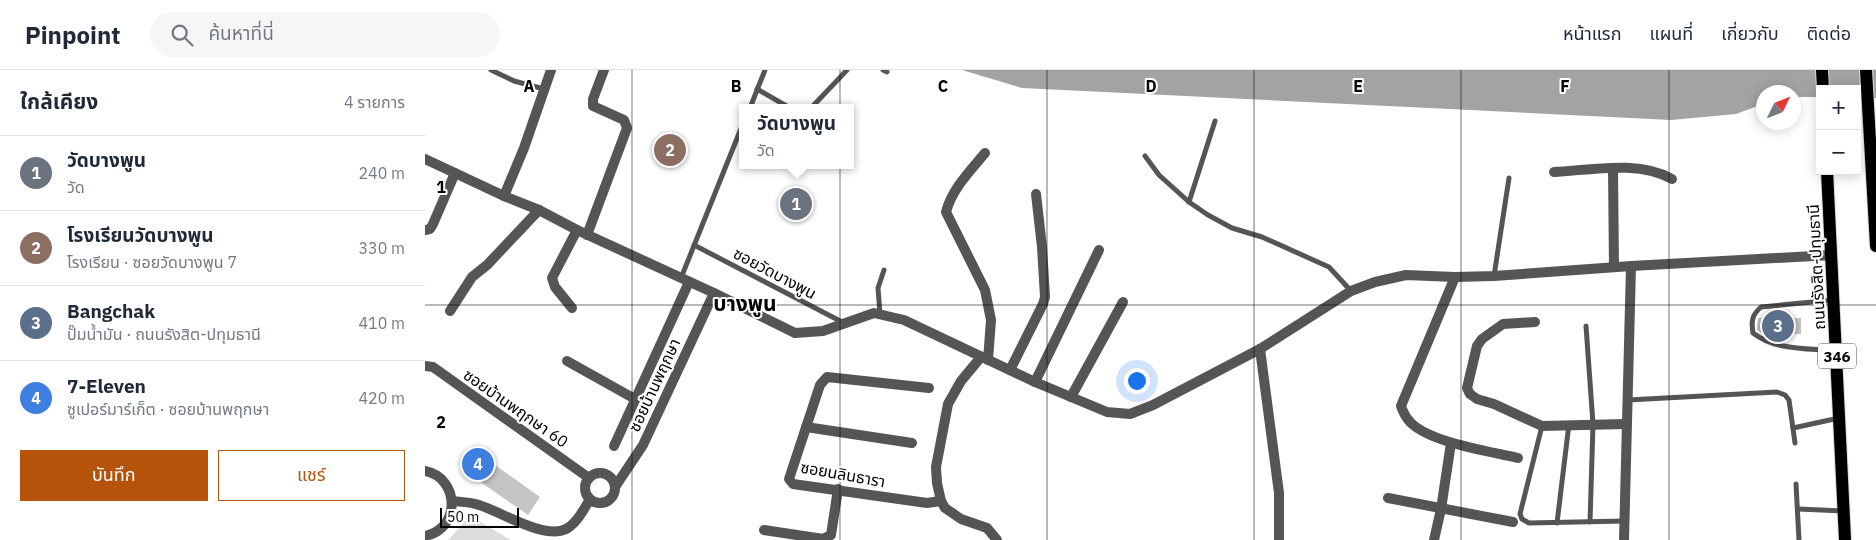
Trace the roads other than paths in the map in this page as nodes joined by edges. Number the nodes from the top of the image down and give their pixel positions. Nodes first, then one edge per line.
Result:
1 (491, 70) edge
2 (551, 70) edge
3 (604, 70) edge
4 (765, 70) edge
5 (847, 70) edge
6 (1822, 70) edge
7 (1866, 70) edge
8 (1823, 85) edge
9 (544, 89) junction
10 (757, 89) junction
11 (751, 104) edge
12 (783, 104) edge
13 (815, 104) edge
14 (1215, 122) dead end
15 (739, 133) edge
16 (985, 153) dead end
17 (1145, 156) dead end
18 (425, 159) edge
19 (1613, 169) junction
20 (1554, 172) dead end
21 (455, 173) junction
22 (1827, 175) edge
23 (1509, 178) dead end
24 (1672, 179) dead end
25 (1036, 194) dead end
26 (504, 196) junction
27 (1189, 202) junction
28 (539, 210) junction
29 (425, 230) edge
30 (582, 233) junction
31 (694, 245) junction
32 (1876, 246) edge
33 (1099, 250) dead end
34 (1832, 255) junction
35 (1631, 266) junction
36 (1614, 267) junction
37 (884, 270) dead end
38 (1494, 276) junction
39 (1455, 277) junction
40 (685, 281) junction
41 (1351, 291) junction
42 (714, 293) junction
43 (1834, 300) junction
44 (1123, 302) dead end
45 (572, 308) dead end
46 (450, 311) dead end
47 (880, 314) junction
48 (1535, 322) dead end
49 (844, 323) junction
50 (1586, 326) dead end
51 (1260, 349) junction
52 (1837, 351) junction
53 (984, 358) junction
54 (567, 361) dead end
55 (425, 366) edge
56 (1010, 370) junction
57 (1035, 382) junction
58 (929, 388) dead end
59 (1071, 397) junction
60 (635, 399) junction
61 (1628, 400) junction
62 (1840, 418) junction
63 (1569, 424) junction
64 (1593, 424) junction
65 (1627, 424) junction
66 (1542, 426) junction
67 (806, 428) junction
68 (1793, 428) junction
69 (912, 442) dead end
70 (1451, 443) junction
71 (1795, 443) dead end
72 (614, 446) dead end
73 (1518, 458) dead end
74 (425, 471) edge
75 (589, 478) junction
76 (1796, 484) dead end
77 (615, 487) junction
78 (839, 490) junction
79 (1388, 498) dead end
80 (590, 499) junction
81 (453, 501) junction
82 (941, 501) junction
83 (1441, 509) junction
84 (1798, 509) junction
85 (1844, 511) junction
86 (1624, 521) junction
87 (1513, 522) dead end
88 (1557, 522) junction
89 (1590, 522) junction
90 (764, 530) dead end
91 (425, 536) edge
92 (997, 540) edge
93 (1279, 540) edge
94 (1434, 540) edge
95 (1624, 540) edge
96 (1799, 540) edge
97 (1845, 540) edge

1 - 9 lane
2 - 9 street
3 - 30 street
4 - 10 lane
5 - 13 lane
6 - 8 main road
7 - 32 main road
9 - 26 street
10 - 11 lane
10 - 12 lane
14 - 27 lane
15 - 31 lane
16 - 53 street
17 - 27 lane
18 - 21 street
19 - 20 street
19 - 24 street
19 - 36 street
21 - 26 street
21 - 29 street
22 - 34 main road, ถนนรังสิต-ปทุมธานี / 346
23 - 38 lane
25 - 56 street
26 - 28 street
27 - 41 lane
28 - 30 street
28 - 46 street
30 - 40 street
30 - 45 street
31 - 40 lane
31 - 49 lane, ซอยวัดบางพูน
33 - 57 street
34 - 35 street
34 - 43 main road, ถนนรังสิต-ปทุมธานี / 346
35 - 36 street
35 - 61 street
36 - 38 street
37 - 47 lane
38 - 39 street
39 - 41 street
39 - 70 street
40 - 42 street
40 - 60 street
41 - 51 street
42 - 49 street
42 - 77 street, ซอยบ้านพฤกษา
43 - 52 main road, ถนนรังสิต-ปทุมธานี / 346
43 - 52 lane
44 - 59 street
47 - 49 street
47 - 53 street
48 - 66 street
50 - 64 lane
51 - 59 street
51 - 93 street
52 - 62 main road, ถนนรังสิต-ปทุมธานี / 346
53 - 56 street
53 - 82 street
54 - 60 street
55 - 75 street, ซอยบ้านพฤกษา 60
56 - 57 street
57 - 59 street
58 - 67 street, ซอยนลินธารา
60 - 72 street
61 - 65 street
61 - 68 lane
62 - 68 lane
62 - 85 main road, ถนนรังสิต-ปทุมธานี / 346
63 - 64 street
63 - 66 street
63 - 88 lane
64 - 65 street
64 - 89 lane
65 - 86 street
66 - 88 lane
67 - 69 street
67 - 78 street, ซอยนลินธารา
68 - 71 lane
70 - 73 street
70 - 83 street
74 - 81 street
75 - 77 street
75 - 80 street
76 - 84 lane
77 - 80 street, ซอยบ้านพฤกษา
78 - 82 street, ซอยนลินธารา
78 - 90 street
79 - 83 street
80 - 81 street
81 - 91 street
82 - 92 street
83 - 87 street
83 - 94 street
84 - 85 lane
84 - 96 lane
85 - 97 main road, ถนนรังสิต-ปทุมธานี / 346
86 - 89 lane
86 - 95 street
88 - 89 lane

